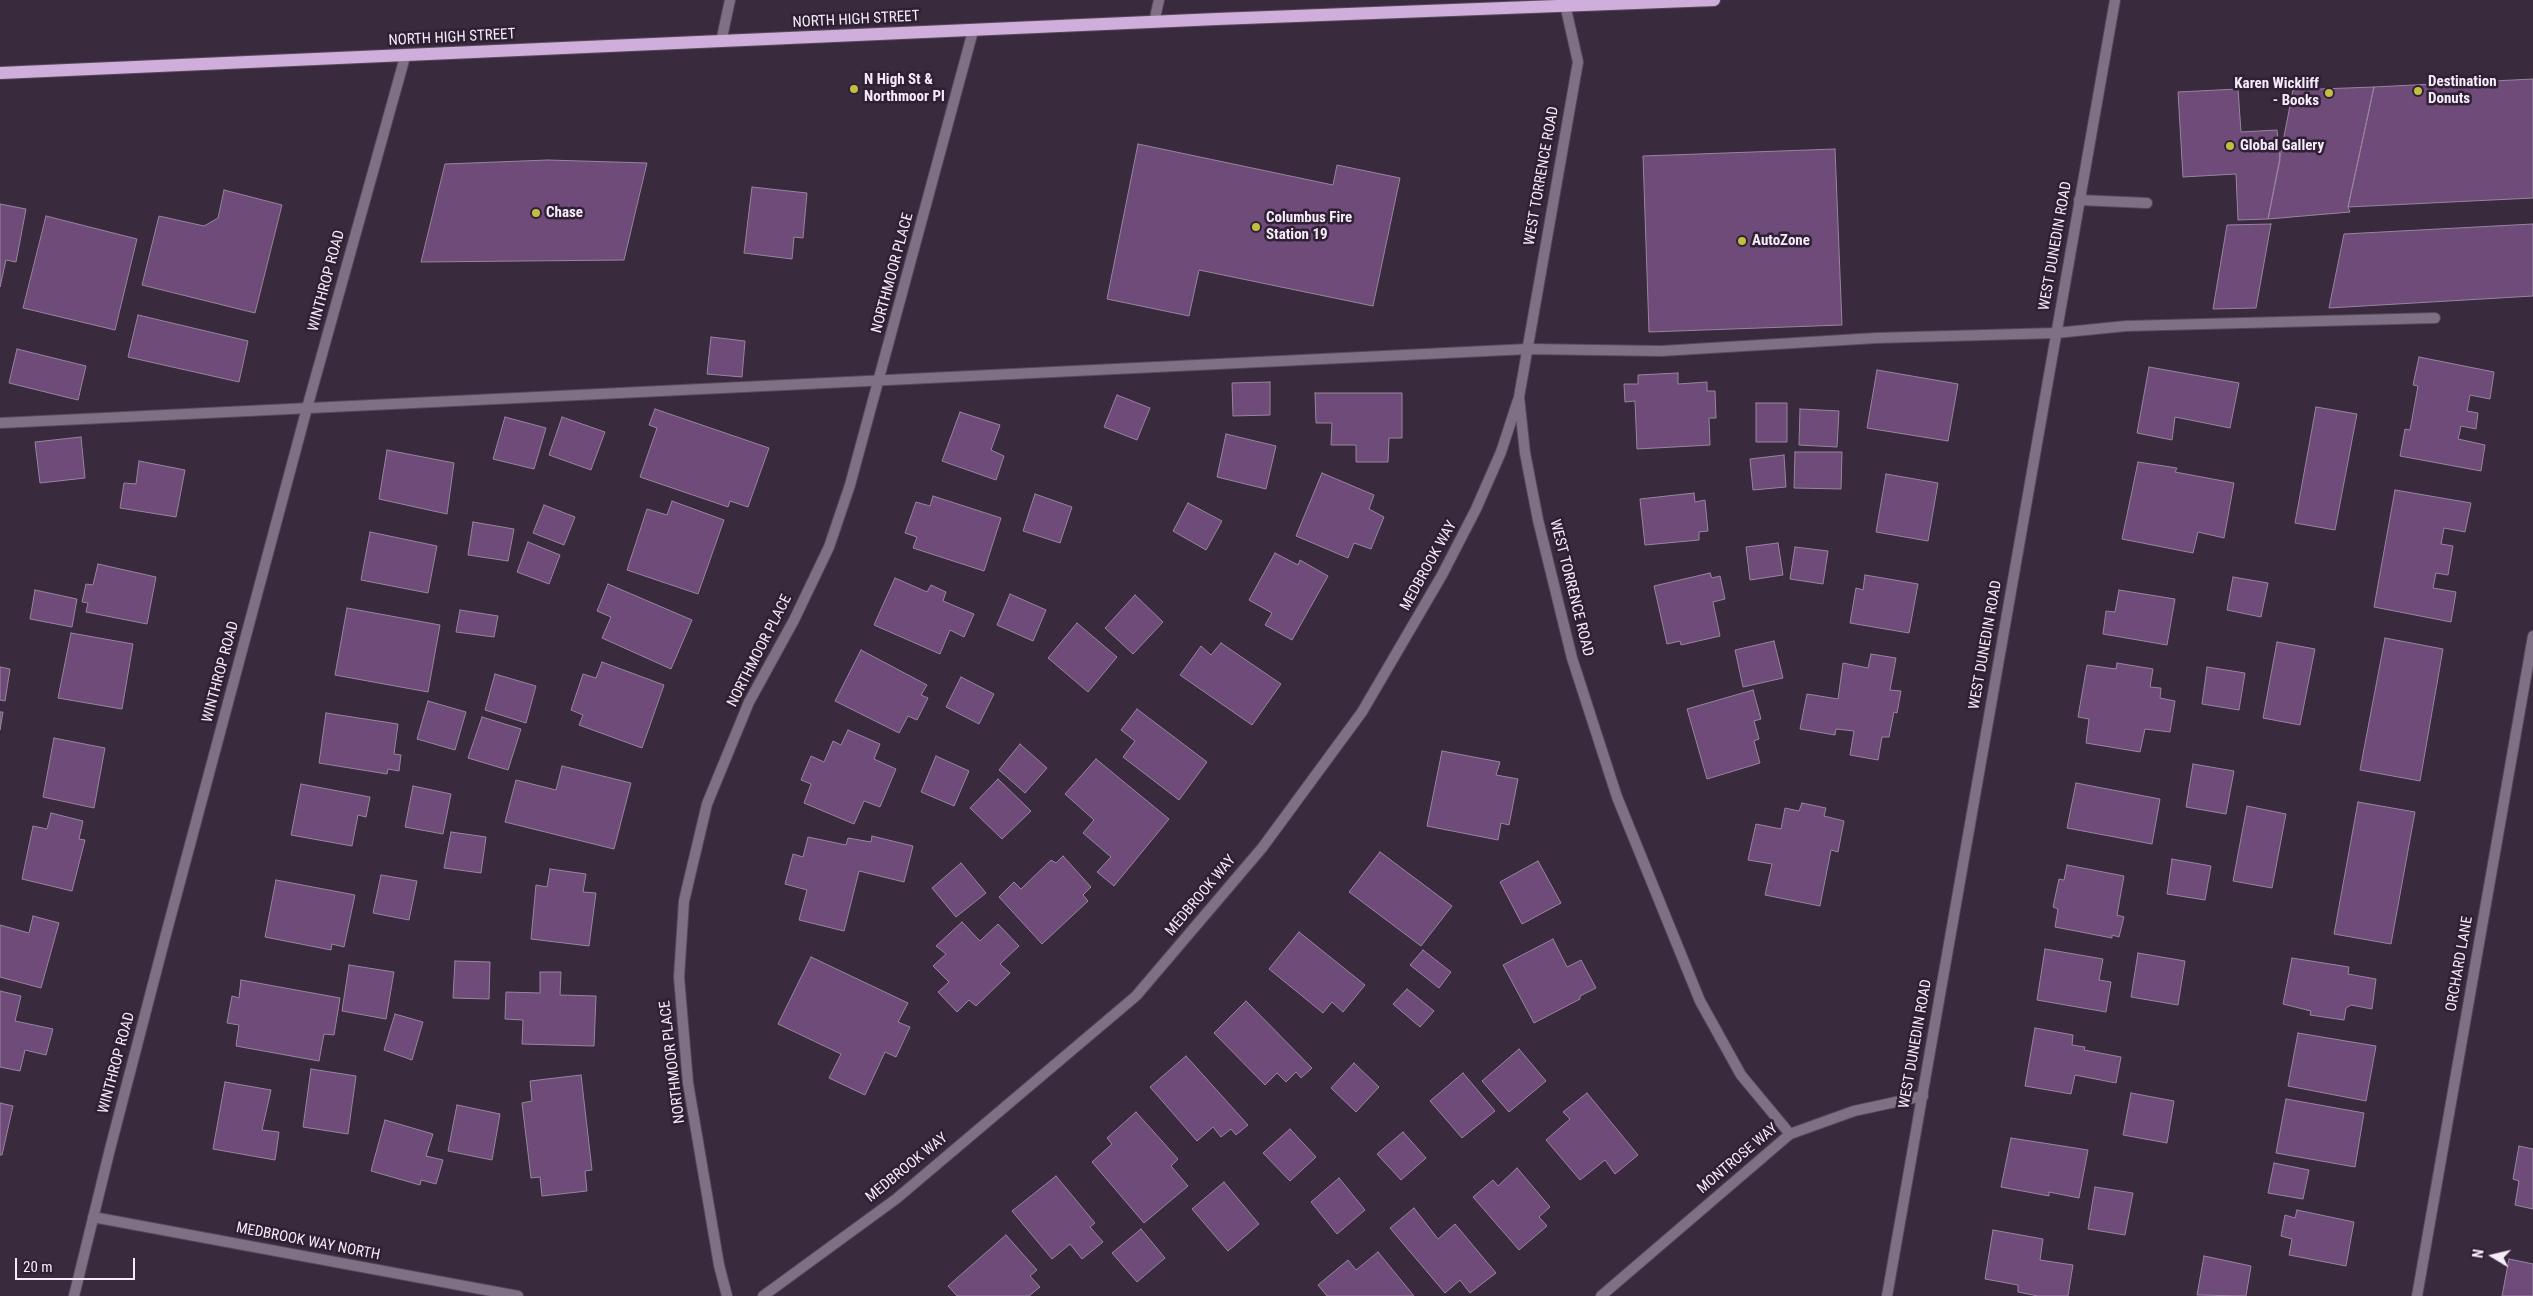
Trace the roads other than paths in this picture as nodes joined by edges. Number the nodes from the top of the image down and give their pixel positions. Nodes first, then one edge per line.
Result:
1 (730, 0) edge
2 (1159, 0) edge
3 (1714, 0) edge
4 (2115, 0) edge
5 (1565, 3) edge
6 (1154, 22) junction
7 (973, 31) junction
8 (721, 42) junction
9 (405, 57) junction
10 (0, 73) edge
11 (2079, 200) junction
12 (2147, 202) dead end
13 (2435, 318) dead end
14 (2056, 333) junction
15 (1528, 349) junction
16 (880, 380) junction
17 (1519, 397) junction
18 (307, 408) junction
19 (0, 423) edge
20 (2533, 636) edge
21 (1922, 1096) junction
22 (1790, 1134) junction
23 (94, 1216) junction
24 (74, 1296) edge
25 (518, 1296) edge
26 (727, 1296) edge
27 (763, 1296) edge
28 (1601, 1296) edge
29 (1887, 1296) edge
30 (2417, 1296) edge

1 - 8 street
2 - 6 street
3 - 5 main road, NORTH HIGH STREET
4 - 11 street, WEST DUNEDIN ROAD
5 - 6 main road, NORTH HIGH STREET
5 - 15 street, WEST TORRENCE ROAD
6 - 7 main road, NORTH HIGH STREET
7 - 8 main road, NORTH HIGH STREET
7 - 16 street, NORTHMOOR PLACE
8 - 9 main road, NORTH HIGH STREET
9 - 10 main road, NORTH HIGH STREET
9 - 18 street, WINTHROP ROAD
11 - 12 street
11 - 14 street, WEST DUNEDIN ROAD
13 - 14 street
14 - 15 street
14 - 21 street, WEST DUNEDIN ROAD
15 - 16 street
15 - 17 street, WEST TORRENCE ROAD
16 - 18 street
16 - 26 street, NORTHMOOR PLACE
17 - 22 street, WEST TORRENCE ROAD
17 - 27 street, MEDBROOK WAY
18 - 19 street
18 - 23 street, WINTHROP ROAD
20 - 30 street, ORCHARD LANE
21 - 22 street, MONTROSE WAY
21 - 29 street, WEST DUNEDIN ROAD
22 - 28 street, MONTROSE WAY
23 - 24 street, WINTHROP ROAD
23 - 25 street, MEDBROOK WAY NORTH

